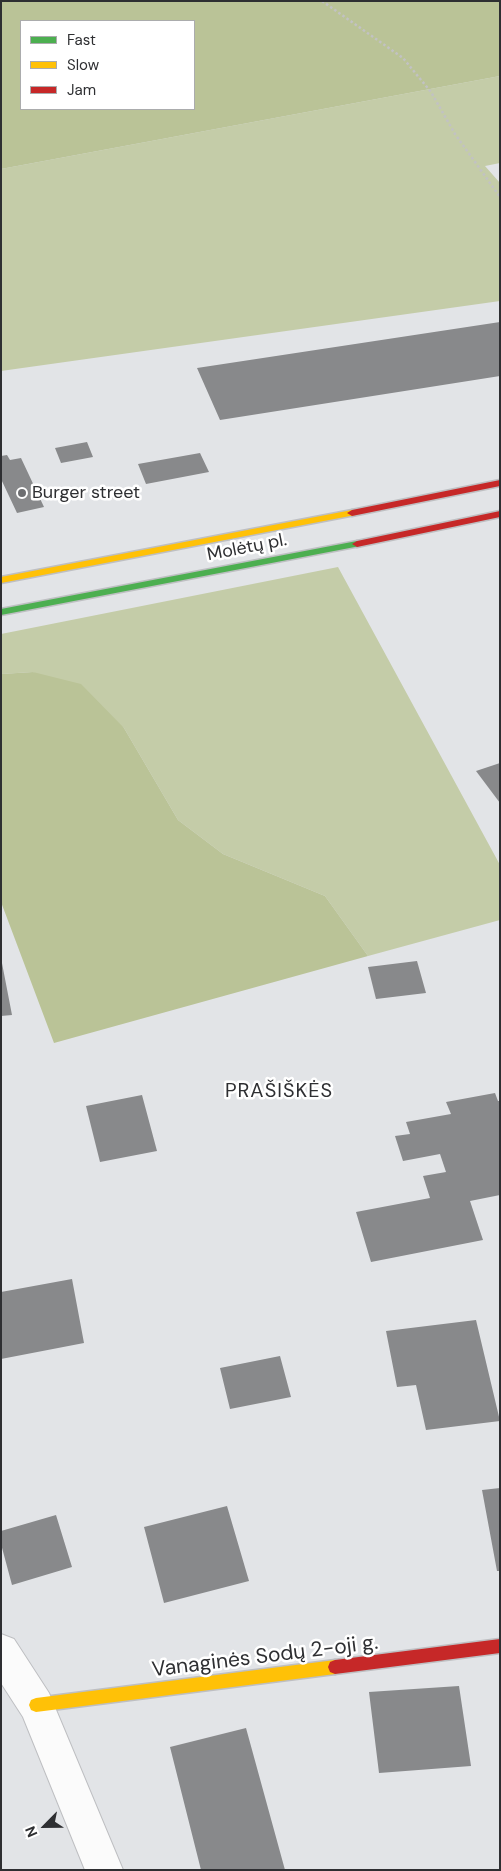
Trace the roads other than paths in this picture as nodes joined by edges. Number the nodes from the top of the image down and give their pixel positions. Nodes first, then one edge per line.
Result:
1 (500, 483) edge
2 (500, 514) edge
3 (1, 580) edge
4 (1, 612) edge
5 (500, 1646) edge
6 (1, 1651) edge
7 (36, 1705) junction
8 (104, 1870) edge

1 - 3 main road, Molėtų pl.
2 - 4 main road, Molėtų pl.
5 - 7 main road, Vanaginės Sodų 2-oji g.
6 - 7 street
7 - 8 street

